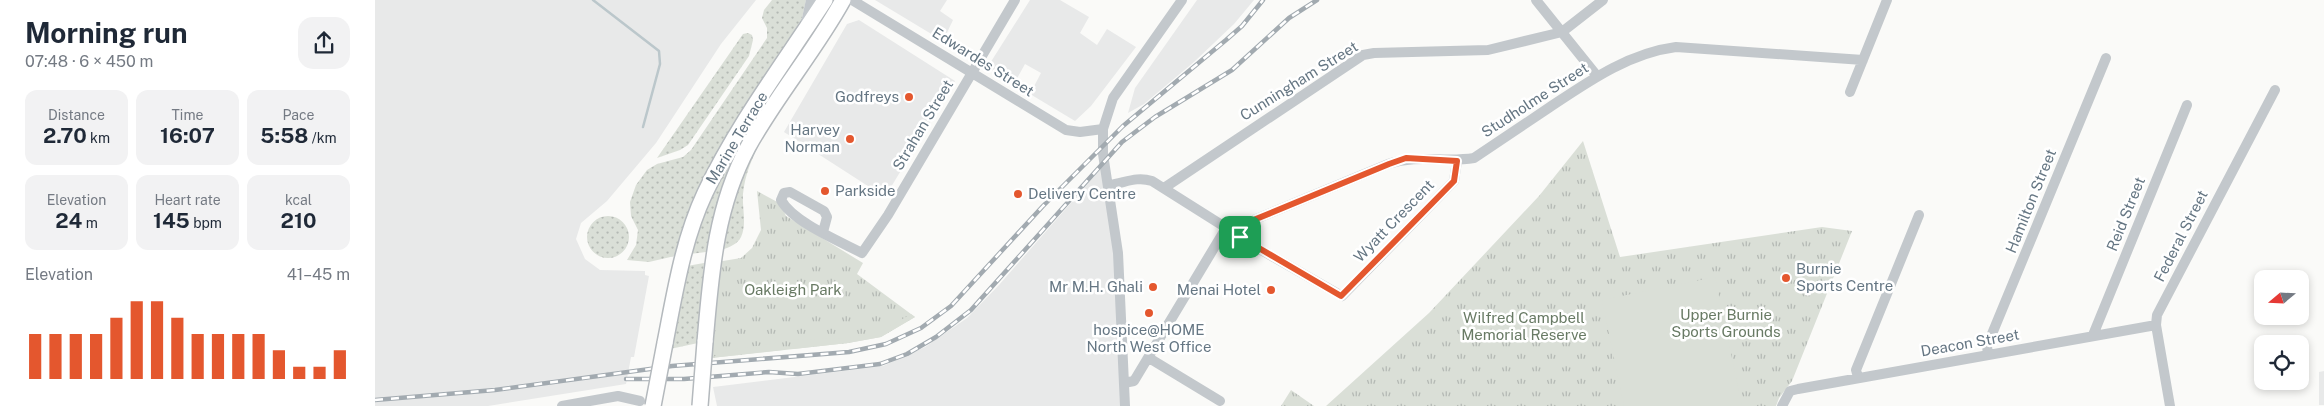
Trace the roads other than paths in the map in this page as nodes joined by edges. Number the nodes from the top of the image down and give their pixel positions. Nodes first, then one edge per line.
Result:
1 (811, 0) edge
2 (825, 0) edge
3 (843, 0) edge
4 (851, 0) edge
5 (1015, 0) edge
6 (1536, 0) edge
7 (1603, 0) edge
8 (1887, 0) edge
9 (1178, 1) edge
10 (1562, 32) junction
11 (800, 37) junction
12 (2106, 58) dead end
13 (1863, 60) junction
14 (971, 73) junction
15 (1597, 76) junction
16 (2275, 90) dead end
17 (1850, 92) dead end
18 (2187, 105) dead end
19 (1103, 129) junction
20 (1457, 161) junction
21 (1109, 186) junction
22 (1163, 188) junction
23 (1919, 215) dead end
24 (1226, 228) junction
25 (823, 232) junction
26 (1240, 237) junction
27 (2156, 325) junction
28 (2093, 335) junction
29 (1988, 355) junction
30 (1149, 358) junction
31 (1858, 377) junction
32 (1124, 383) junction
33 (1220, 401) dead end
34 (647, 404) edge
35 (562, 406) edge
36 (700, 406) edge
37 (1125, 406) edge
38 (1782, 406) edge
39 (2170, 406) edge

1 - 11 street
2 - 11 highway, Marine Terrace
3 - 36 highway, Marine Terrace, bridge
4 - 14 street, Edwardes Street
5 - 14 street, Strahan Street
6 - 10 street
7 - 10 street, Cunningham Street
8 - 13 street
9 - 19 street
10 - 15 street
10 - 22 street, Cunningham Street
11 - 34 highway, Marine Terrace, bridge
12 - 29 street, Hamilton Street
13 - 15 street, Studholme Street
13 - 17 street
14 - 19 street, Edwardes Street
14 - 25 street, Strahan Street
15 - 20 street, Studholme Street
16 - 27 street, Federal Street
18 - 28 street, Reid Street
19 - 21 street
20 - 26 street, Studholme Street
20 - 26 street, Wyatt Crescent
21 - 22 street
21 - 32 street
22 - 24 street
23 - 31 street
24 - 26 street
24 - 30 street
25 - 25 street, Strahan Street
27 - 28 street, Deacon Street
27 - 39 street, Federal Street
28 - 29 street, Deacon Street
29 - 31 street, Deacon Street
30 - 32 street
30 - 33 street
31 - 38 street, Deacon Street
32 - 37 street
34 - 35 street, Marine Terrace

